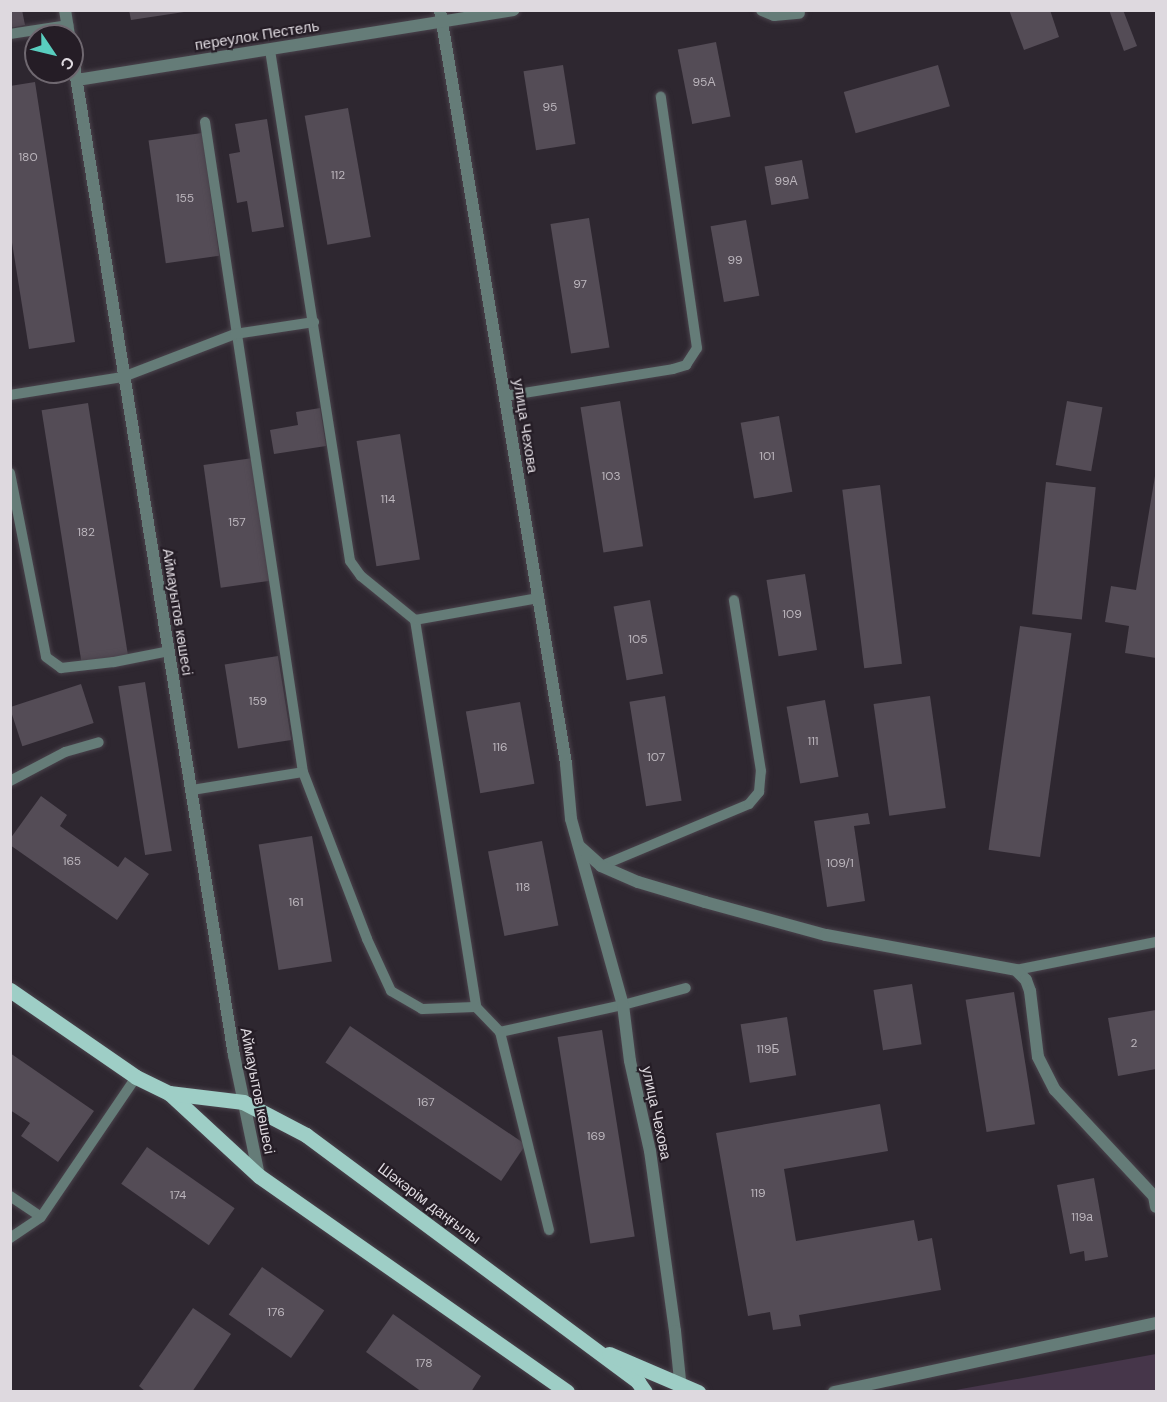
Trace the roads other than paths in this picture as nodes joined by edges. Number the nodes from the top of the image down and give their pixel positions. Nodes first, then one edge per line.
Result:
1 (513, 10) edge
2 (762, 10) edge
3 (799, 13) dead end
4 (441, 16) edge
5 (270, 50) junction
6 (84, 79) edge
7 (78, 84) edge
8 (661, 98) dead end
9 (205, 122) dead end
10 (314, 322) junction
11 (235, 334) junction
12 (123, 377) junction
13 (10, 395) edge
14 (505, 396) junction
15 (10, 473) edge
16 (538, 598) junction
17 (734, 600) dead end
18 (415, 620) junction
19 (169, 651) junction
20 (99, 742) dead end
21 (303, 772) junction
22 (10, 781) edge
23 (192, 790) junction
24 (579, 846) junction
25 (601, 866) junction
26 (1156, 942) edge
27 (1016, 970) junction
28 (686, 988) dead end
29 (10, 990) edge
30 (623, 1005) junction
31 (476, 1007) junction
32 (500, 1032) junction
33 (136, 1077) junction
34 (169, 1093) junction
35 (243, 1102) junction
36 (259, 1176) junction
37 (10, 1196) edge
38 (1156, 1199) edge
39 (41, 1217) junction
40 (549, 1230) dead end
41 (10, 1238) edge
42 (1156, 1323) edge
43 (587, 1344) junction
44 (680, 1387) edge
45 (567, 1392) edge
46 (645, 1392) edge
47 (698, 1392) edge
48 (834, 1392) edge

1 - 4 street, переулок Пестель
2 - 3 street
4 - 5 street, переулок Пестель
4 - 14 street, улица Чехова
5 - 6 street, переулок Пестель
5 - 10 lane
7 - 12 street, Аймауытов көшесі
8 - 14 lane
9 - 11 lane
10 - 11 lane
10 - 18 lane
11 - 12 lane
11 - 21 lane
12 - 13 lane
12 - 19 street, Аймауытов көшесі
14 - 16 street, улица Чехова
15 - 19 lane
16 - 18 lane
16 - 24 street, улица Чехова
17 - 25 lane
18 - 31 lane
19 - 23 street, Аймауытов көшесі
20 - 22 lane
21 - 23 lane
21 - 31 lane
23 - 35 street, Аймауытов көшесі
24 - 25 street
24 - 30 street, улица Чехова
25 - 27 street
26 - 27 lane
27 - 38 street
28 - 30 lane
29 - 33 main road, Шәкәрім даңғылы
30 - 32 lane
30 - 44 street, улица Чехова
31 - 32 lane
32 - 40 lane
33 - 34 main road, Шәкәрім даңғылы
33 - 39 lane
34 - 35 main road, Шәкәрім даңғылы
34 - 36 main road, Шәкәрім даңғылы
35 - 36 street, Аймауытов көшесі
35 - 43 main road, Шәкәрім даңғылы
36 - 45 main road, Шәкәрім даңғылы
37 - 39 lane
39 - 41 lane
42 - 48 street
43 - 44 main road
43 - 46 main road, Шәкәрім даңғылы
44 - 47 main road

